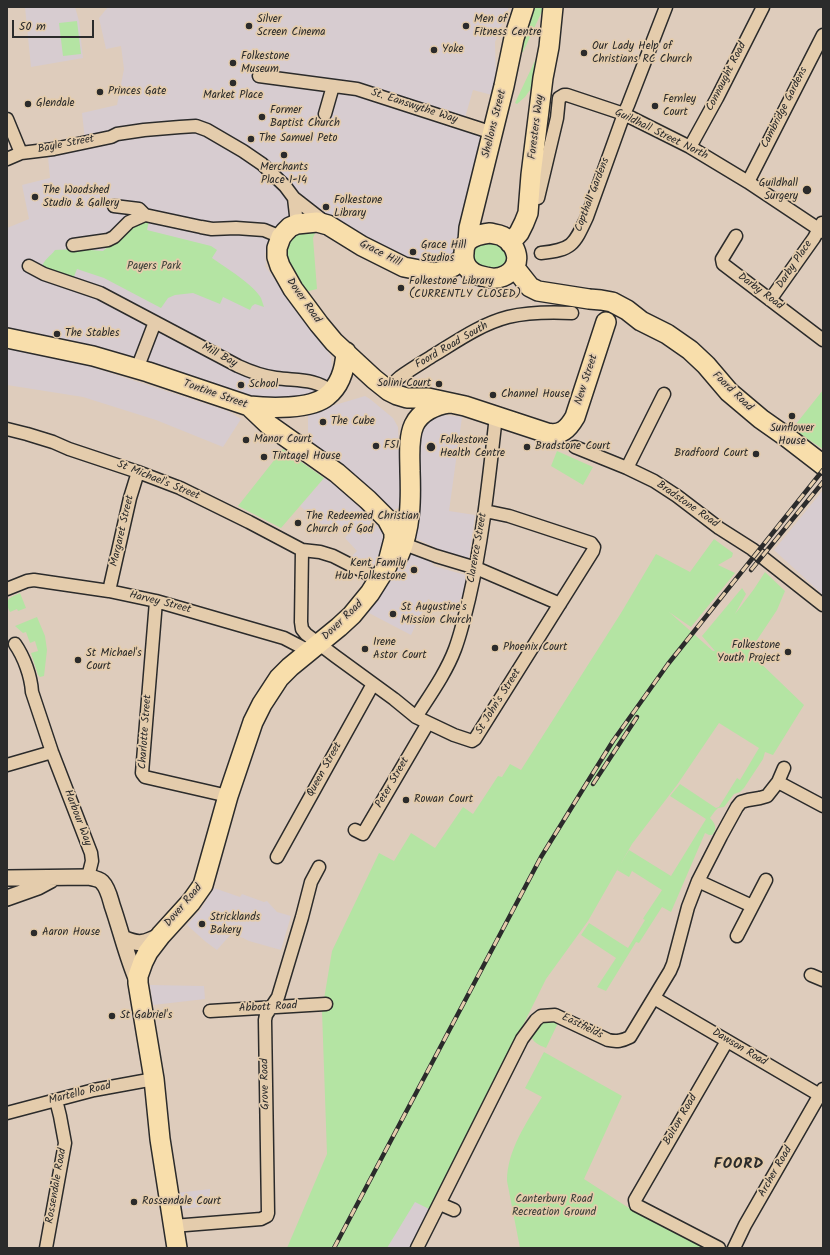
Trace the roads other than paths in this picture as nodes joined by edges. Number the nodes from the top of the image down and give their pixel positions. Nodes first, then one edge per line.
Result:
1 (524, 7) edge
2 (553, 7) edge
3 (666, 7) edge
4 (762, 7) edge
5 (823, 35) edge
6 (259, 76) dead end
7 (333, 86) junction
8 (325, 114) dead end
9 (624, 114) junction
10 (7, 119) edge
11 (493, 133) junction
12 (690, 147) junction
13 (21, 153) junction
14 (7, 159) edge
15 (748, 182) junction
16 (294, 198) junction
17 (538, 198) dead end
18 (114, 206) dead end
19 (145, 215) junction
20 (297, 224) junction
21 (328, 225) junction
22 (822, 228) edge
23 (736, 236) dead end
24 (281, 237) junction
25 (510, 243) junction
26 (73, 246) dead end
27 (466, 249) junction
28 (541, 253) dead end
29 (29, 266) dead end
30 (514, 268) junction
31 (589, 299) junction
32 (770, 300) junction
33 (572, 313) dead end
34 (641, 321) junction
35 (155, 322) junction
36 (606, 322) junction
37 (7, 338) edge
38 (823, 340) edge
39 (346, 352) junction
40 (137, 369) junction
41 (389, 391) junction
42 (664, 394) dead end
43 (329, 395) junction
44 (450, 403) junction
45 (249, 406) junction
46 (496, 416) junction
47 (7, 429) edge
48 (575, 447) dead end
49 (823, 465) edge
50 (627, 468) junction
51 (138, 472) junction
52 (485, 511) junction
53 (404, 544) junction
54 (302, 550) junction
55 (476, 568) junction
56 (383, 572) junction
57 (7, 589) edge
58 (109, 591) junction
59 (156, 601) junction
60 (560, 604) junction
61 (823, 605) edge
62 (15, 644) dead end
63 (314, 647) junction
64 (373, 684) junction
65 (416, 717) junction
66 (428, 724) junction
67 (52, 752) junction
68 (7, 765) edge
69 (784, 768) dead end
70 (778, 782) junction
71 (228, 796) junction
72 (823, 806) edge
73 (355, 830) dead end
74 (276, 857) dead end
75 (319, 867) dead end
76 (88, 877) junction
77 (7, 878) edge
78 (54, 878) junction
79 (698, 880) junction
80 (766, 880) dead end
81 (7, 898) edge
82 (752, 906) junction
83 (160, 934) junction
84 (737, 936) dead end
85 (123, 938) junction
86 (811, 975) dead end
87 (823, 980) edge
88 (138, 983) junction
89 (654, 998) junction
90 (326, 1004) dead end
91 (270, 1008) junction
92 (210, 1011) dead end
93 (727, 1041) junction
94 (154, 1079) junction
95 (822, 1094) edge
96 (56, 1100) junction
97 (7, 1113) edge
98 (440, 1204) junction
99 (454, 1210) dead end
100 (173, 1226) junction
101 (46, 1248) edge
102 (177, 1248) edge
103 (417, 1248) edge
104 (719, 1248) edge
105 (734, 1248) edge

1 - 11 main road, Shellons Street
2 - 25 main road, Foresters Way
3 - 9 street, Copthall Gardens
4 - 12 street, Connaught Road
5 - 15 street, Cambridge Gardens
6 - 7 street, St. Eanswythe Way
7 - 8 street
7 - 11 street, St. Eanswythe Way
9 - 12 street, Guildhall Street North
9 - 17 street, Guildhall Street North
9 - 28 street, Copthall Gardens
10 - 13 street
11 - 27 main road, Shellons Street
12 - 15 street, Guildhall Street North
13 - 14 street, Bayle Street
13 - 16 street, Bayle Street
15 - 22 street, Guildhall Street North
16 - 20 street
16 - 21 street
18 - 19 street
19 - 24 street
19 - 26 street
20 - 21 main road, Grace Hill
20 - 24 main road
21 - 27 main road, Grace Hill
22 - 32 street, Darby Place
23 - 32 street, Darby Road
24 - 39 main road, Dover Road
25 - 27 main road
25 - 30 main road
27 - 30 main road
29 - 35 street, Mill Bay
30 - 31 main road
31 - 34 main road
31 - 36 main road
32 - 38 street, Darby Road
33 - 41 street, Foord Road South
34 - 36 main road
34 - 49 main road, Foord Road
35 - 40 street
35 - 43 street, Mill Bay
36 - 46 main road, New Street
37 - 40 main road, Tontine Street
39 - 41 main road, Dover Road
39 - 43 main road
40 - 45 main road, Tontine Street
41 - 44 main road, Dover Road
42 - 50 street
43 - 45 main road
44 - 46 main road
44 - 53 main road
45 - 56 main road, Tontine Street
46 - 52 street, Clarence Street
47 - 51 street, St Michael's Street
48 - 50 street, Bradstone Road
50 - 61 street, Bradstone Road
51 - 54 street, St Michael's Street
51 - 58 street, Margaret Street
52 - 55 street, Clarence Street
52 - 60 street, St John's Street
53 - 55 street
53 - 56 main road
54 - 56 street, St Michael's Street
54 - 63 street
55 - 60 street
55 - 65 street, Clarence Street
56 - 63 main road, Dover Road
57 - 58 street, Harvey Street
58 - 59 street, Harvey Street
59 - 63 street, Harvey Street
59 - 71 street, Charlotte Street
60 - 66 street, St John's Street
62 - 67 street, Harbour Way
63 - 64 street, St John's Street
63 - 71 main road, Dover Road
64 - 65 street, St John's Street
64 - 74 street, Queen Street
65 - 66 street, St John's Street
66 - 73 street, Peter Street
67 - 68 street
67 - 76 street, Harbour Way
69 - 70 street
70 - 72 street
70 - 79 street, Eastfields
71 - 83 main road, Dover Road
75 - 91 street, Grove Road
76 - 78 street
76 - 85 street
77 - 78 street
78 - 81 street
79 - 82 street
79 - 89 street, Eastfields
80 - 82 street
82 - 84 street
83 - 85 street
83 - 88 main road, Dover Road
85 - 88 street
86 - 87 street
88 - 94 main road, Dover Road
89 - 93 street, Dawson Road
89 - 98 street, Eastfields
90 - 91 street, Abbott Road
91 - 92 street, Abbott Road
91 - 100 street, Grove Road
93 - 95 street, Dawson Road
93 - 104 street, Bolton Road
94 - 96 street, Martello Road
94 - 100 main road, Dover Road
95 - 105 street, Archer Road
96 - 97 street, Martello Road
96 - 101 street, Rossendale Road
98 - 99 street
98 - 103 street, Eastfields
100 - 102 main road, Dover Road

